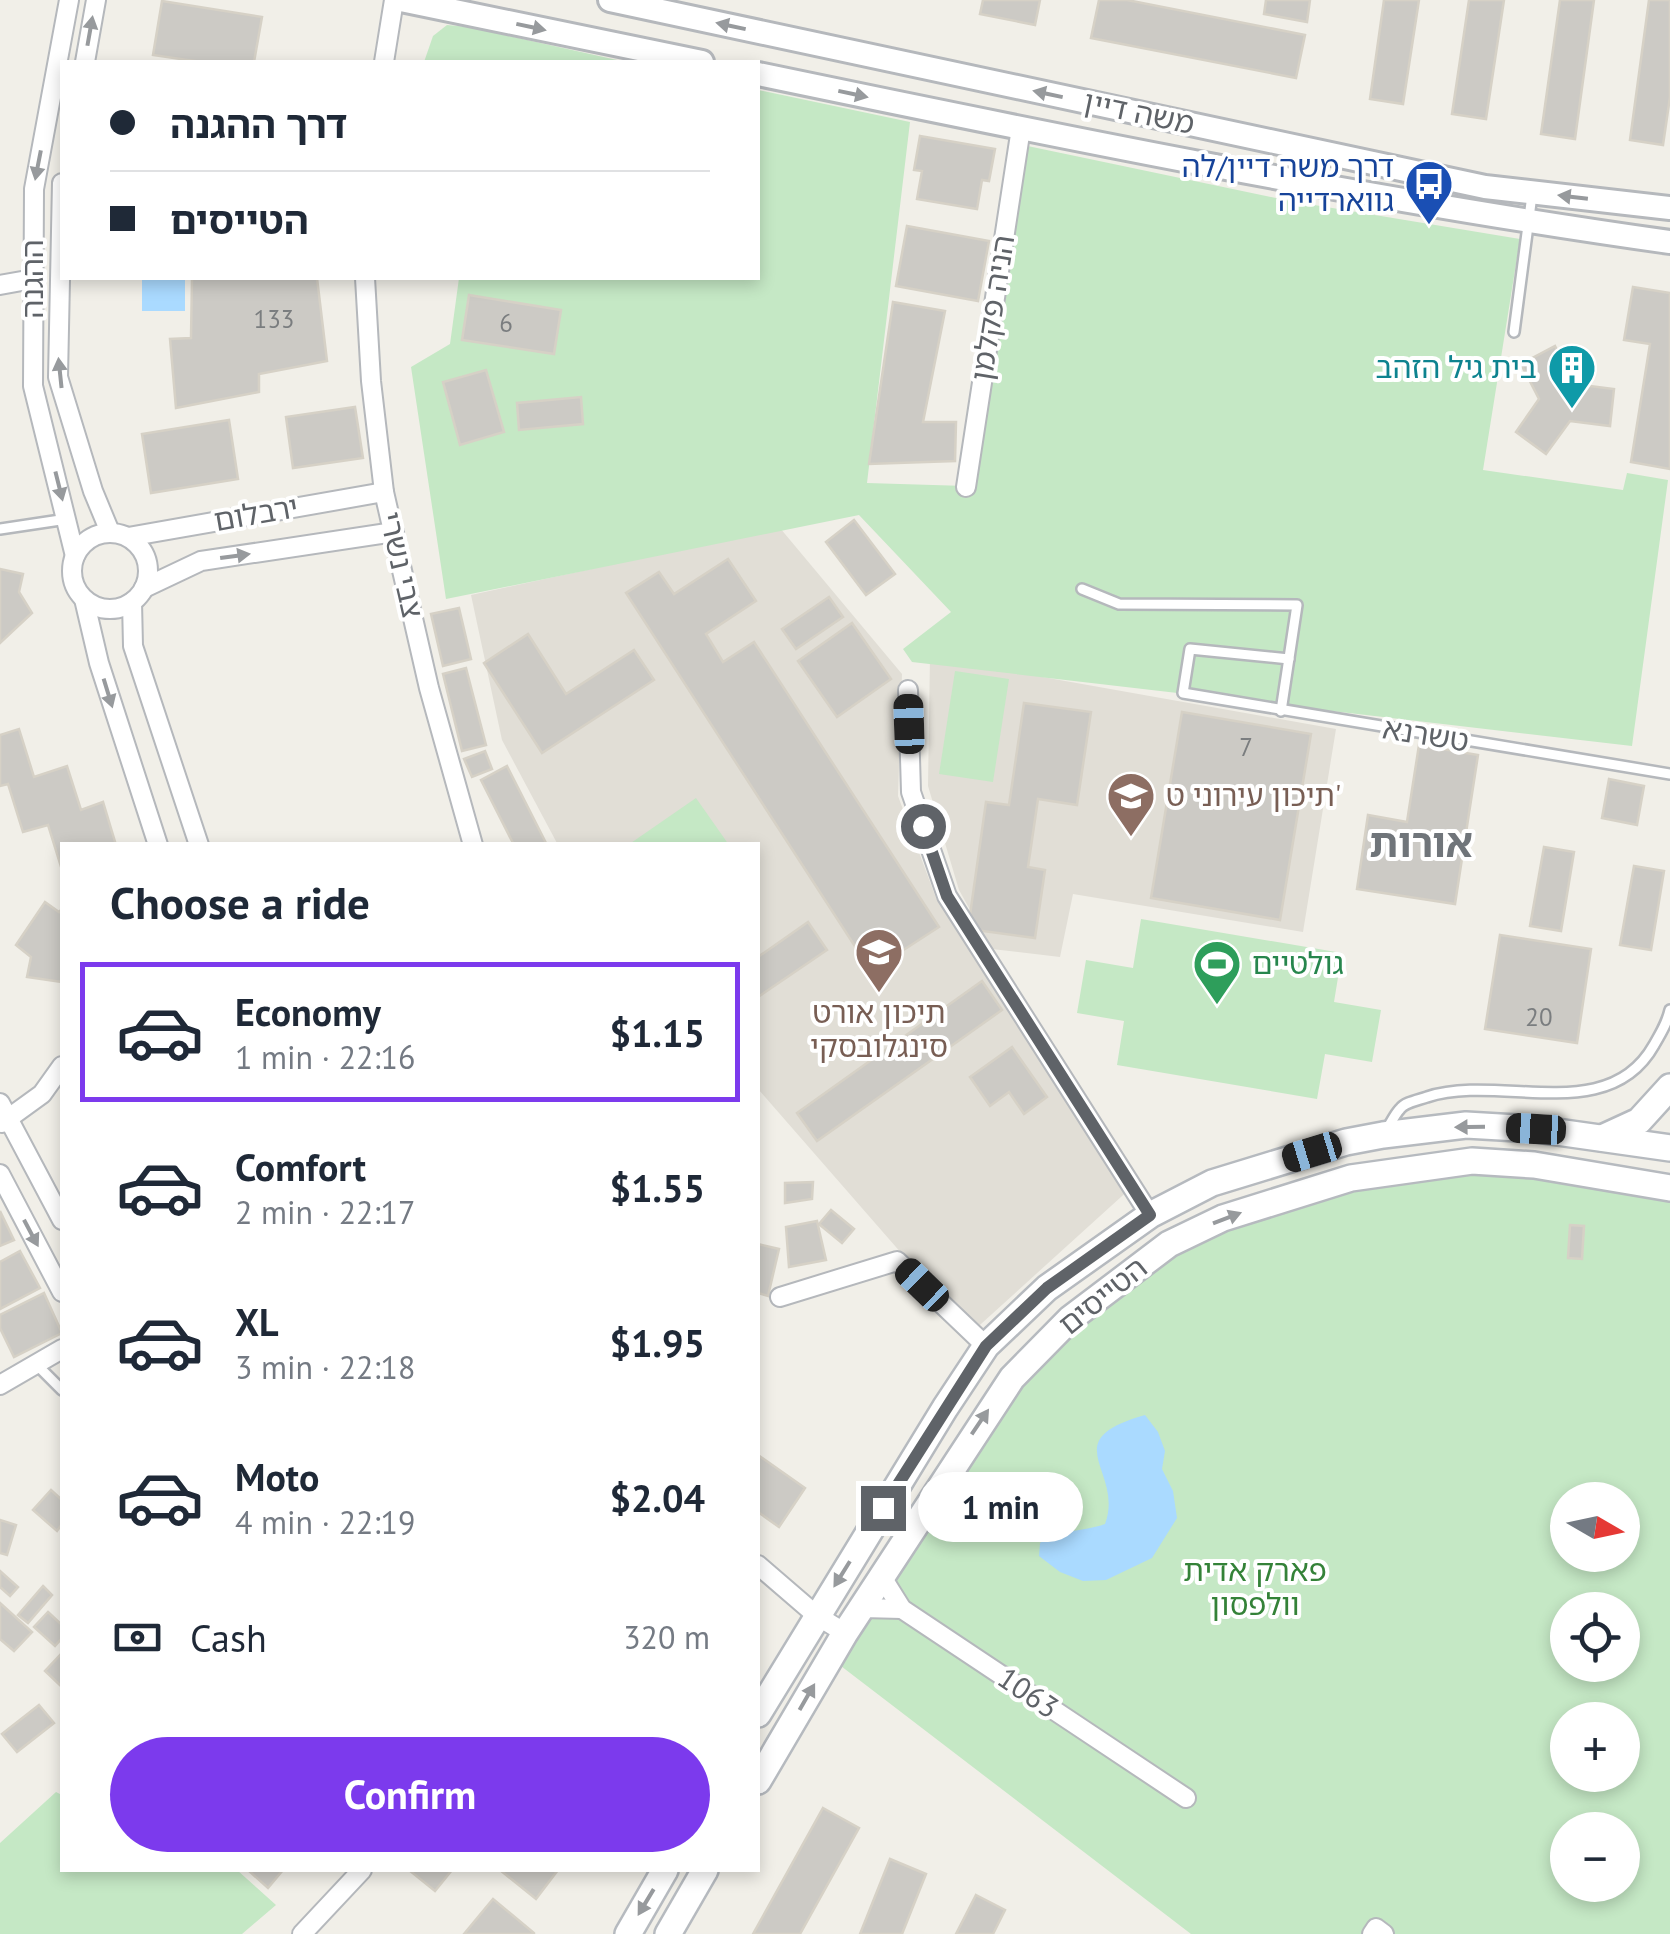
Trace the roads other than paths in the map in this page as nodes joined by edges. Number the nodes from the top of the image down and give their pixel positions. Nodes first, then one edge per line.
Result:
1 (70, 0) edge
2 (96, 0) edge
3 (398, 0) edge
4 (610, 0) edge
5 (84, 60) edge
6 (384, 60) edge
7 (692, 60) edge
8 (760, 74) edge
9 (1021, 128) junction
10 (1533, 192) junction
11 (1670, 208) edge
12 (1529, 222) junction
13 (1670, 242) edge
14 (33, 279) junction
15 (60, 280) edge
16 (365, 280) edge
17 (0, 285) edge
18 (1514, 332) dead end
19 (966, 487) dead end
20 (384, 492) junction
21 (67, 519) junction
22 (0, 530) edge
23 (394, 532) junction
24 (119, 534) junction
25 (74, 556) junction
26 (1082, 589) dead end
27 (138, 595) junction
28 (84, 599) junction
29 (1289, 659) junction
30 (908, 690) dead end
31 (1281, 710) junction
32 (1670, 774) edge
33 (157, 842) edge
34 (198, 842) edge
35 (472, 842) edge
36 (1670, 1010) edge
37 (60, 1069) edge
38 (1670, 1087) edge
39 (3, 1115) edge
40 (1384, 1135) junction
41 (1602, 1138) junction
42 (1670, 1148) edge
43 (1670, 1159) edge
44 (1561, 1170) junction
45 (0, 1174) edge
46 (1670, 1188) edge
47 (1150, 1215) junction
48 (60, 1216) edge
49 (60, 1288) edge
50 (780, 1297) dead end
51 (986, 1346) junction
52 (60, 1349) edge
53 (36, 1364) junction
54 (0, 1385) edge
55 (60, 1388) edge
56 (760, 1567) edge
57 (882, 1576) junction
58 (862, 1608) junction
59 (902, 1609) junction
60 (816, 1615) junction
61 (845, 1633) junction
62 (760, 1711) edge
63 (760, 1778) edge
64 (1186, 1798) dead end
65 (360, 1872) edge
66 (664, 1872) edge
67 (704, 1872) edge
68 (302, 1934) edge
69 (628, 1934) edge
70 (668, 1934) edge

1 -> 14 street, ההגנה
5 -> 2 street
3 - 6 street
3 -> 7 street
10 -> 4 street, משה דיין
8 -> 9 street, משה דיין
9 - 12 street, משה דיין
9 - 19 street, הניה פקלמן
11 -> 10 street, משה דיין
10 - 12 lane
12 - 13 street, משה דיין
12 - 18 lane
14 - 17 street
14 -> 21 street, ההגנה
24 -> 15 street, ההגנה
16 - 20 street, צבי נשרי
20 - 23 street, צבי נשרי
20 - 24 street, ירבלום
21 - 22 lane
21 - 25 street, ההגנה
27 -> 23 street, ירבלום
23 - 35 street, צבי נשרי
24 - 25 street
24 - 27 street
25 - 28 street
26 - 29 lane
27 - 28 street
27 - 34 street
28 -> 33 street
29 - 31 lane
29 - 31 lane, טשרנא
30 - 47 street
31 - 32 lane, טשרנא
36 - 40 lane
37 - 39 street
38 - 41 main road
39 - 48 street
41 -> 40 main road, הטייסים
40 - 47 main road, הטייסים
41 - 42 main road, הטייסים
43 - 44 main road
44 - 46 main road, הטייסים
57 -> 44 main road, הטייסים
45 -> 49 street
47 - 51 main road, הטייסים
50 - 51 street
51 -> 60 main road, הטייסים
52 - 53 street
53 - 54 street
53 - 55 lane
56 - 60 street
57 - 58 main road, הטייסים
57 - 59 street, 1063
58 - 59 street
58 - 61 main road, הטייסים
59 - 64 street, 1063
60 - 61 street
60 - 62 main road, הטייסים
63 -> 61 main road, הטייסים
65 - 68 street
66 -> 69 main road
67 - 70 main road

